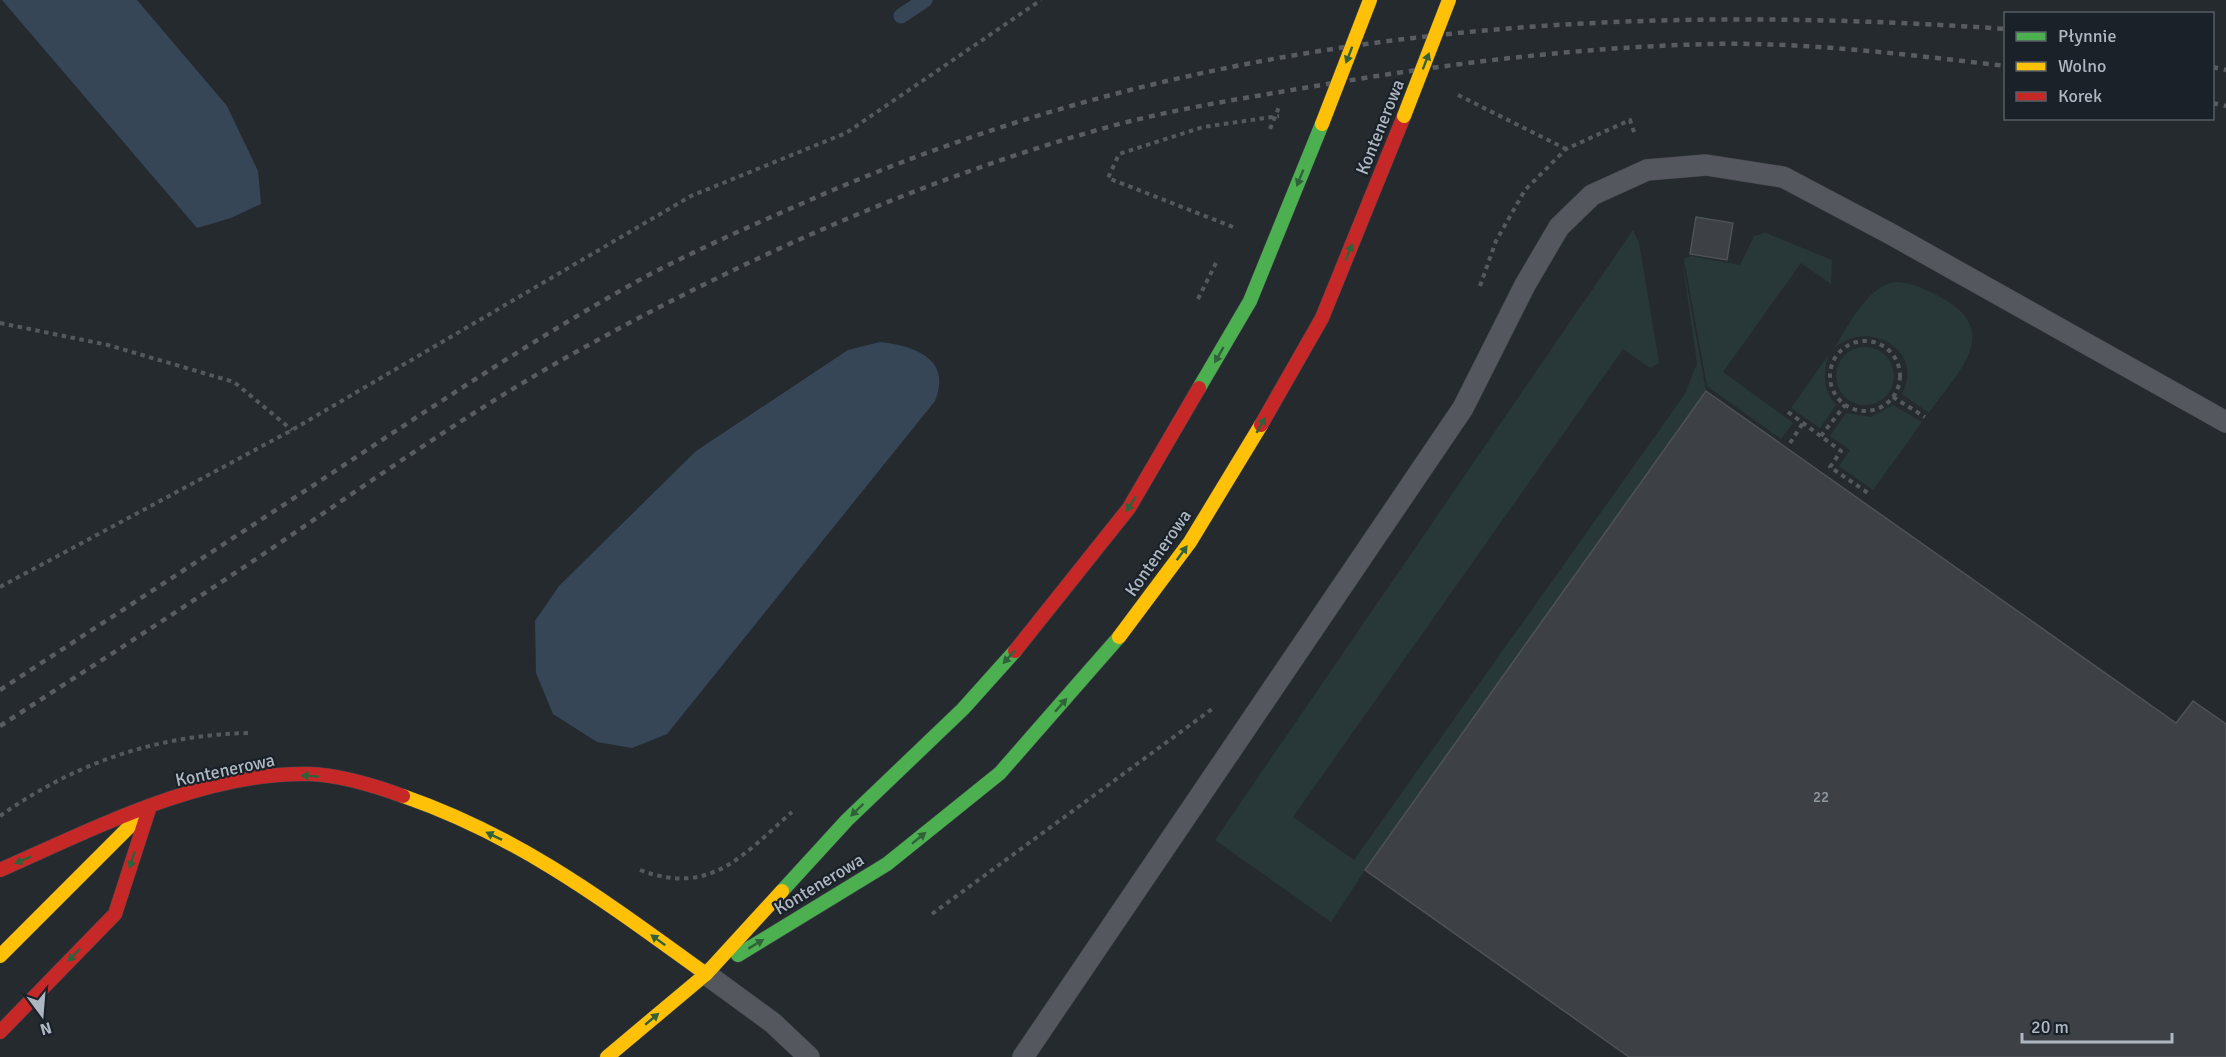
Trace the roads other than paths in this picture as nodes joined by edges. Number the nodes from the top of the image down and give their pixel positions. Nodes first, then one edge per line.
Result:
1 (1370, 0) edge
2 (1449, 0) edge
3 (2226, 422) edge
4 (150, 806) junction
5 (0, 870) edge
6 (0, 956) edge
7 (706, 974) junction
8 (0, 1032) edge
9 (608, 1057) edge
10 (809, 1057) edge
11 (1023, 1057) edge

1 -> 7 main road, Kontenerowa, bridge
7 -> 2 main road, Kontenerowa, bridge
3 - 11 lane
4 -> 5 main road, Kontenerowa
4 - 6 main road
7 -> 4 main road, Kontenerowa
4 -> 8 main road
9 -> 7 main road, Kontenerowa
7 - 10 lane

